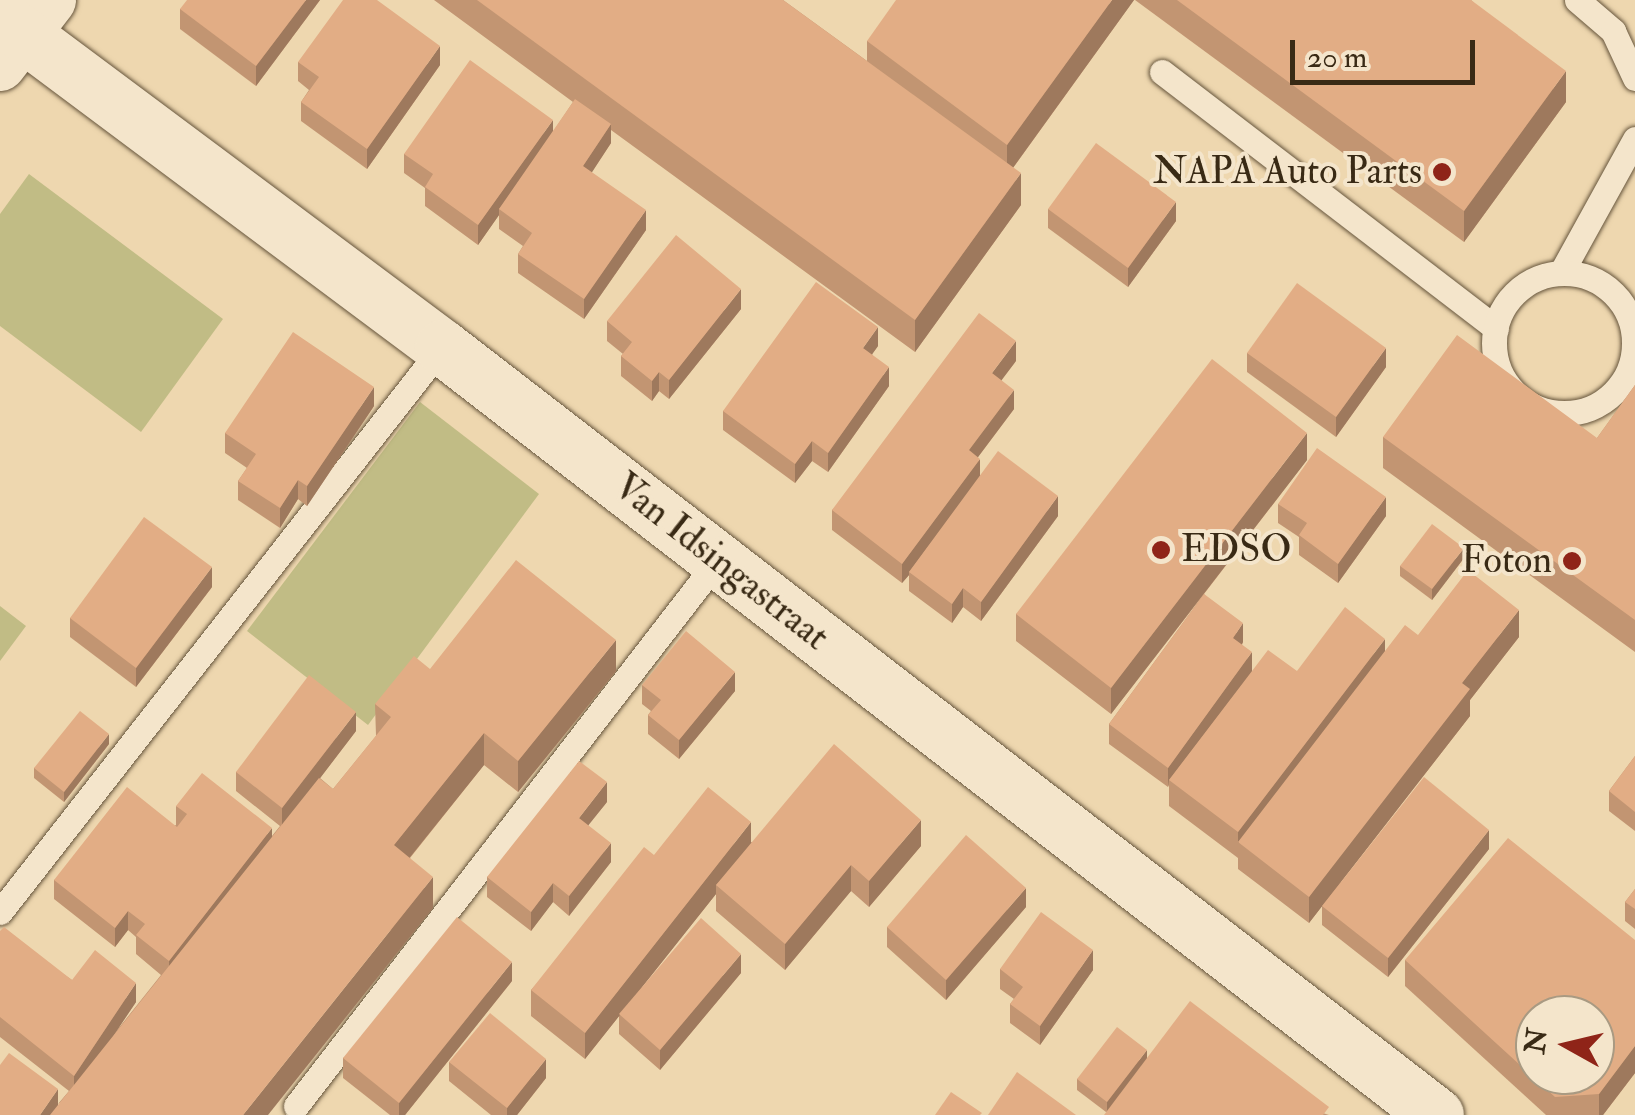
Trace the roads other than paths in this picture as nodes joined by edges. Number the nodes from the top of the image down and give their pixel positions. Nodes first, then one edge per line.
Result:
1 (1578, 0) edge
2 (19, 28) edge
3 (1162, 72) dead end
4 (1635, 78) edge
5 (1635, 139) edge
6 (1561, 274) junction
7 (1496, 328) junction
8 (1634, 342) edge
9 (442, 347) junction
10 (718, 560) junction
11 (0, 912) edge
12 (296, 1106) dead end
13 (1436, 1115) edge

1 - 4 lane
2 - 9 main road, Van Idsingastraat
3 - 7 lane
5 - 6 lane
6 - 7 lane
6 - 8 lane
7 - 8 lane
9 - 10 main road, Van Idsingastraat
9 - 11 lane
10 - 12 lane
10 - 13 main road, Van Idsingastraat

